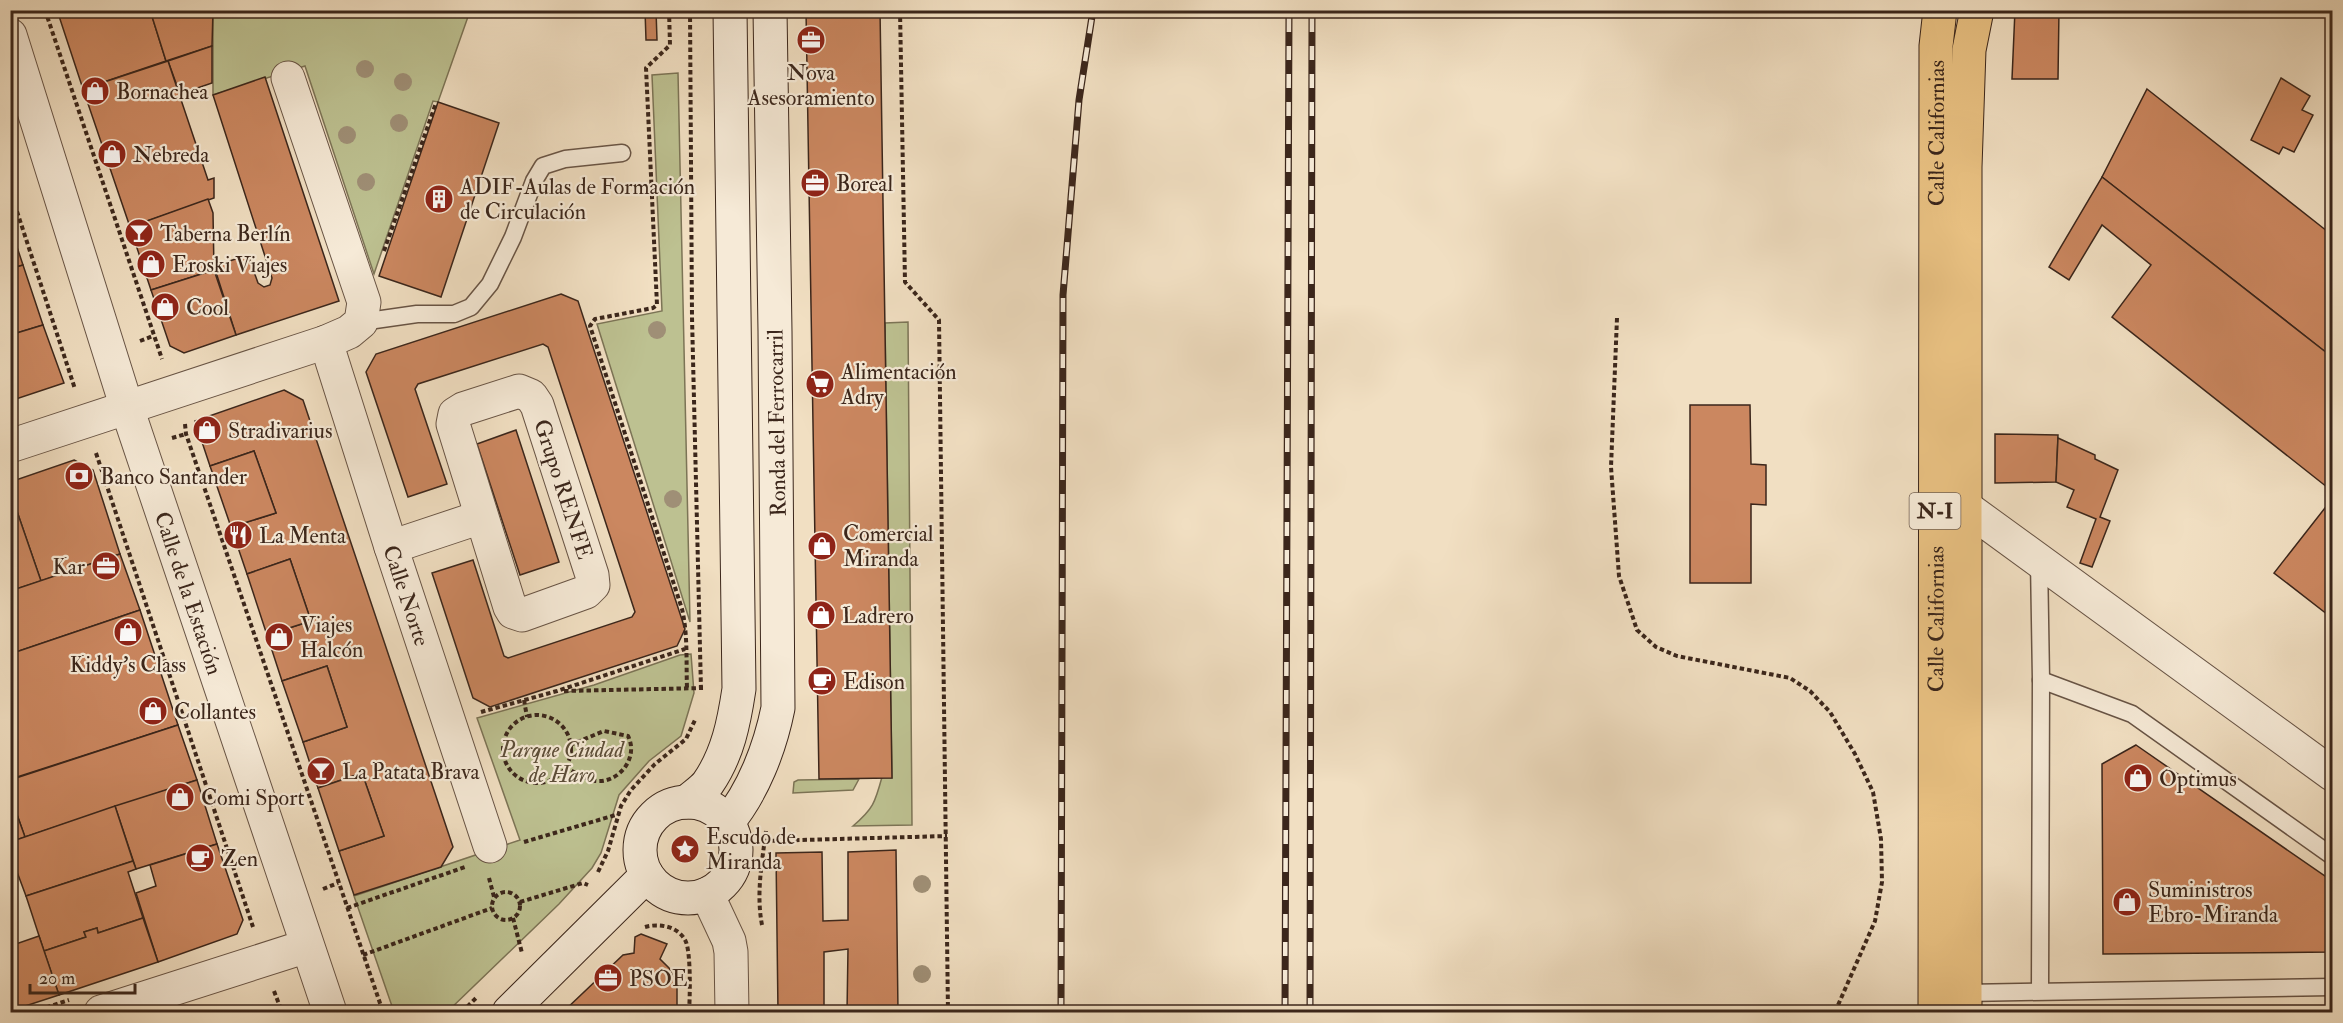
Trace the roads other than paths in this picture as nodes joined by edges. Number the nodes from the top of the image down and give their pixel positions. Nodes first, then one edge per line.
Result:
1 (730, 10) edge
2 (770, 10) edge
3 (1940, 10) edge
4 (1977, 10) edge
5 (10, 35) edge
6 (288, 78) dead end
7 (622, 153) dead end
8 (345, 332) junction
9 (128, 408) junction
10 (10, 446) edge
11 (1964, 506) junction
12 (482, 518) junction
13 (391, 547) junction
14 (2039, 560) junction
15 (2041, 680) junction
16 (2332, 774) edge
17 (687, 802) junction
18 (727, 823) junction
19 (490, 846) dead end
20 (2332, 856) edge
21 (647, 875) junction
22 (707, 894) junction
23 (307, 946) junction
24 (2332, 987) edge
25 (2040, 991) junction
26 (1965, 1003) edge
27 (101, 1012) edge
28 (330, 1012) edge
29 (509, 1012) edge
30 (732, 1012) edge
31 (1935, 1012) edge

1 - 17 street, Ronda del Ferrocarril
2 - 18 street, Ronda del Ferrocarril
3 - 31 highway, Calle Californias / N-I
4 - 11 highway, Calle Californias / N-I
5 - 9 street, Calle de la Estación
6 - 8 street, Calle Norte
7 - 8 lane
8 - 9 street
8 - 13 street, Calle Norte
9 - 10 street
9 - 23 street, Calle de la Estación
11 - 14 street
11 - 26 highway, Calle Californias / N-I
12 - 12 street, Grupo RENFE
12 - 13 street
13 - 19 street, Calle Norte
14 - 15 lane
14 - 16 street
15 - 20 lane
15 - 25 lane
17 - 18 street
17 - 21 street
18 - 22 street
21 - 22 street
21 - 29 street
22 - 30 street
23 - 27 street
23 - 28 street, Calle de la Estación
24 - 25 lane
25 - 26 lane

